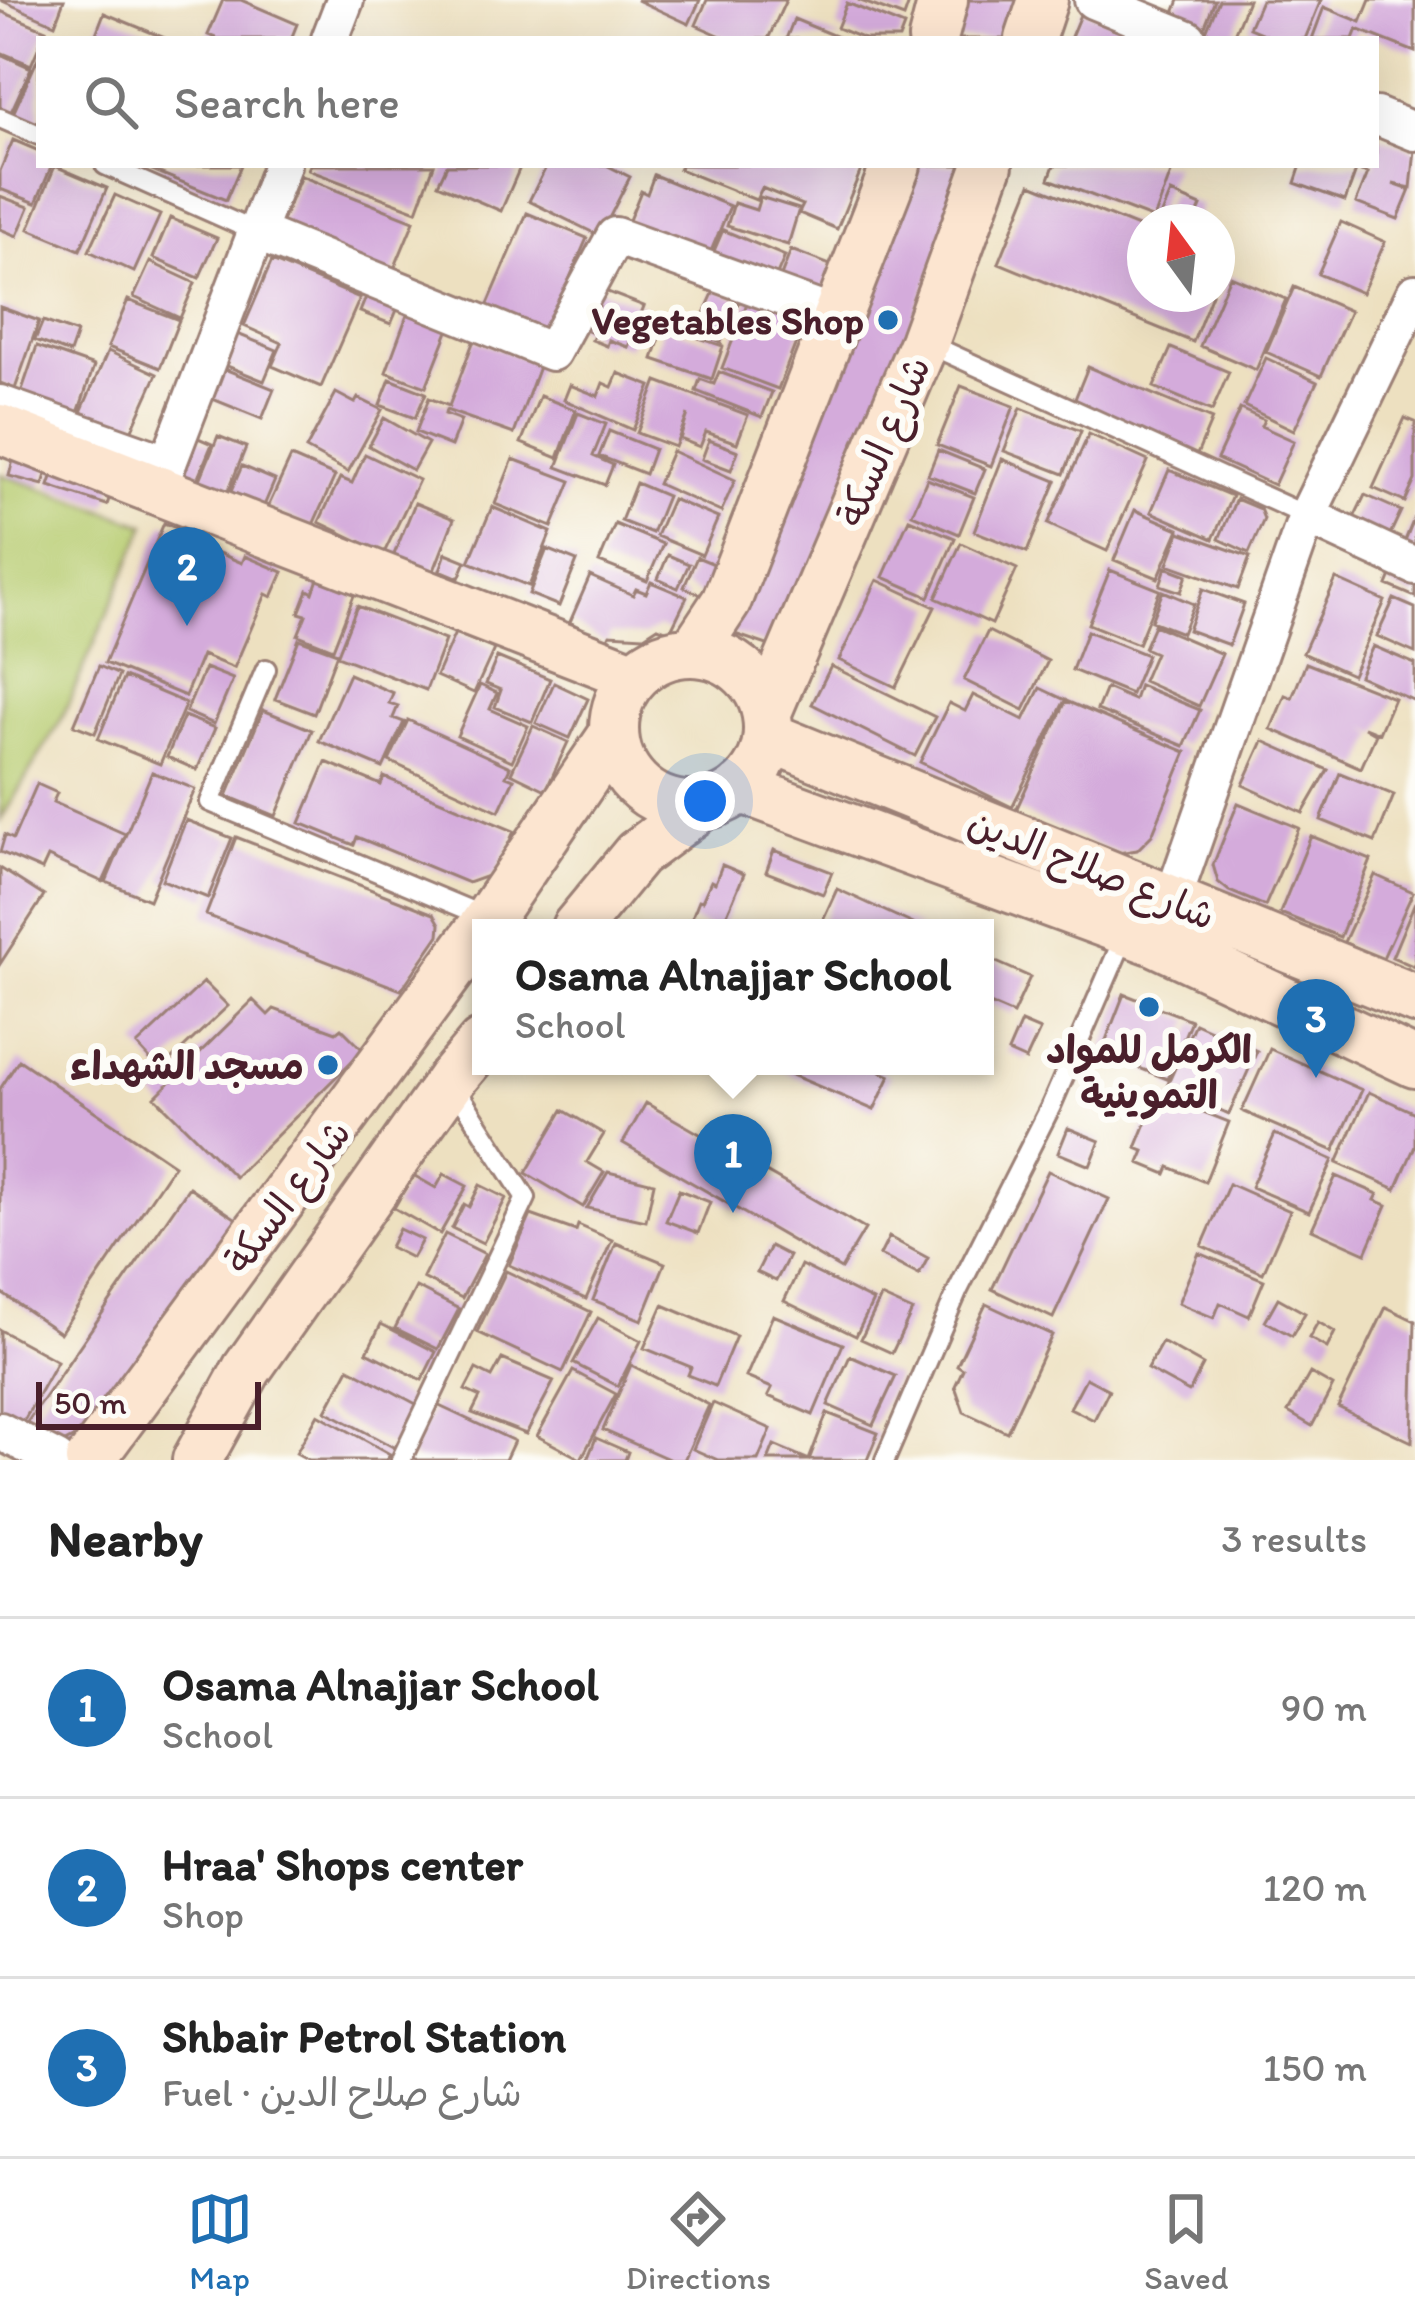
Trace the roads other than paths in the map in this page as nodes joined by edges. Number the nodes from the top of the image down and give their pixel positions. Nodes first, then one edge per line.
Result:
1 (345, 0) edge
2 (943, 0) edge
3 (1043, 0) edge
4 (1093, 0) edge
5 (331, 36) edge
6 (934, 36) edge
7 (1031, 36) edge
8 (1181, 36) edge
9 (1379, 117) edge
10 (0, 118) edge
11 (1415, 132) edge
12 (36, 135) edge
13 (112, 168) edge
14 (281, 168) edge
15 (895, 168) edge
16 (987, 168) edge
17 (256, 232) junction
18 (1415, 293) edge
19 (836, 316) junction
20 (924, 342) junction
21 (0, 404) edge
22 (0, 429) edge
23 (162, 476) junction
24 (1307, 516) junction
25 (1415, 566) edge
26 (693, 652) junction
27 (266, 669) dead end
28 (635, 676) junction
29 (768, 724) junction
30 (614, 734) junction
31 (720, 797) junction
32 (488, 919) edge
33 (583, 919) edge
34 (472, 920) edge
35 (1152, 924) junction
36 (472, 941) edge
37 (1415, 999) edge
38 (472, 1055) edge
39 (1415, 1063) edge
40 (450, 1081) junction
41 (0, 1431) edge
42 (57, 1460) edge
43 (90, 1460) edge
44 (197, 1460) edge
45 (401, 1460) edge
46 (885, 1460) edge

1 - 5 street
2 - 6 main road
3 - 7 main road
4 - 8 street
9 - 11 street
10 - 12 lane
13 - 17 lane
14 - 17 street
15 - 19 main road
16 - 20 main road, شارع السكة
17 - 19 street
17 - 23 street
18 - 24 street
19 - 26 main road
20 - 24 lane
20 - 29 main road, شارع السكة
21 - 23 street
22 - 23 main road
23 - 28 main road
24 - 25 street
24 - 35 street
26 - 28 main road
26 - 29 main road
27 - 34 lane
28 - 30 main road
29 - 31 main road
29 - 35 main road, شارع صلاح الدين
30 - 31 main road
30 - 32 main road, شارع السكة
31 - 33 main road
31 - 35 main road, شارع صلاح الدين
35 - 37 main road, شارع صلاح الدين
35 - 39 main road, شارع صلاح الدين
35 - 46 lane
36 - 43 main road, شارع السكة
38 - 40 main road, شارع السكة
40 - 44 main road, شارع السكة
40 - 45 lane
41 - 42 street

